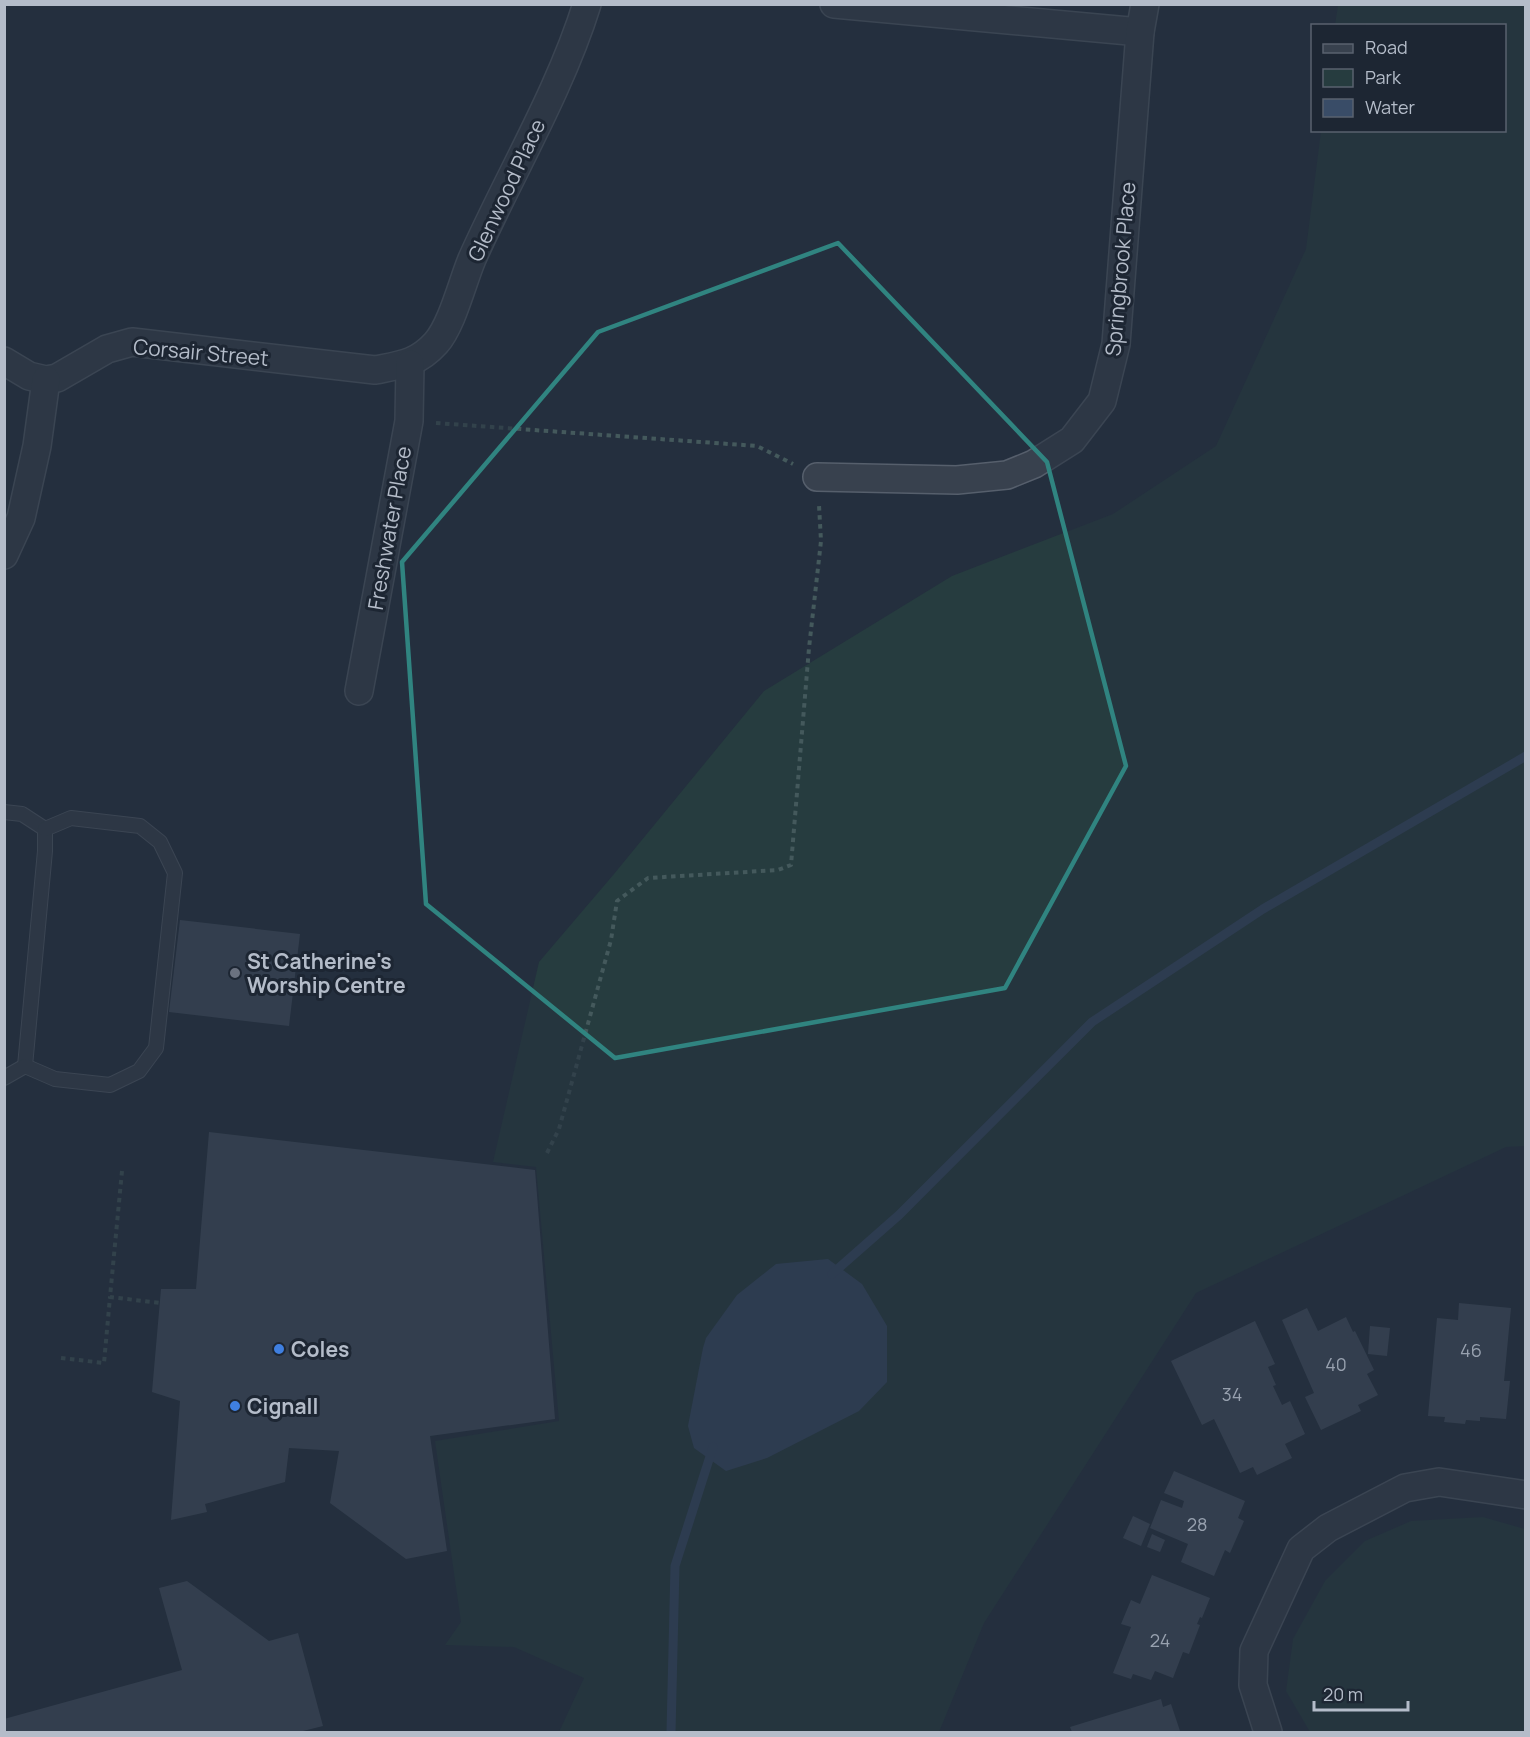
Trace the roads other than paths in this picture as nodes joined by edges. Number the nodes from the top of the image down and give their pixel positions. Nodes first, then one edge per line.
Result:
1 (587, 4) edge
2 (834, 4) edge
3 (1145, 4) edge
4 (1140, 32) junction
5 (4, 361) edge
6 (410, 364) junction
7 (46, 380) junction
8 (817, 477) road end
9 (4, 555) edge
10 (359, 691) dead end
11 (4, 812) edge
12 (45, 829) junction
13 (25, 1066) junction
14 (4, 1078) edge
15 (1526, 1495) edge
16 (1268, 1732) edge

1 - 6 street, Glenwood Place
2 - 4 street
3 - 4 street, Springbrook Place
4 - 8 street, Springbrook Place
5 - 7 street
6 - 7 street, Corsair Street
6 - 10 street, Freshwater Place
7 - 9 street
11 - 12 lane
12 - 13 lane
12 - 13 lane
13 - 14 lane
15 - 16 street

